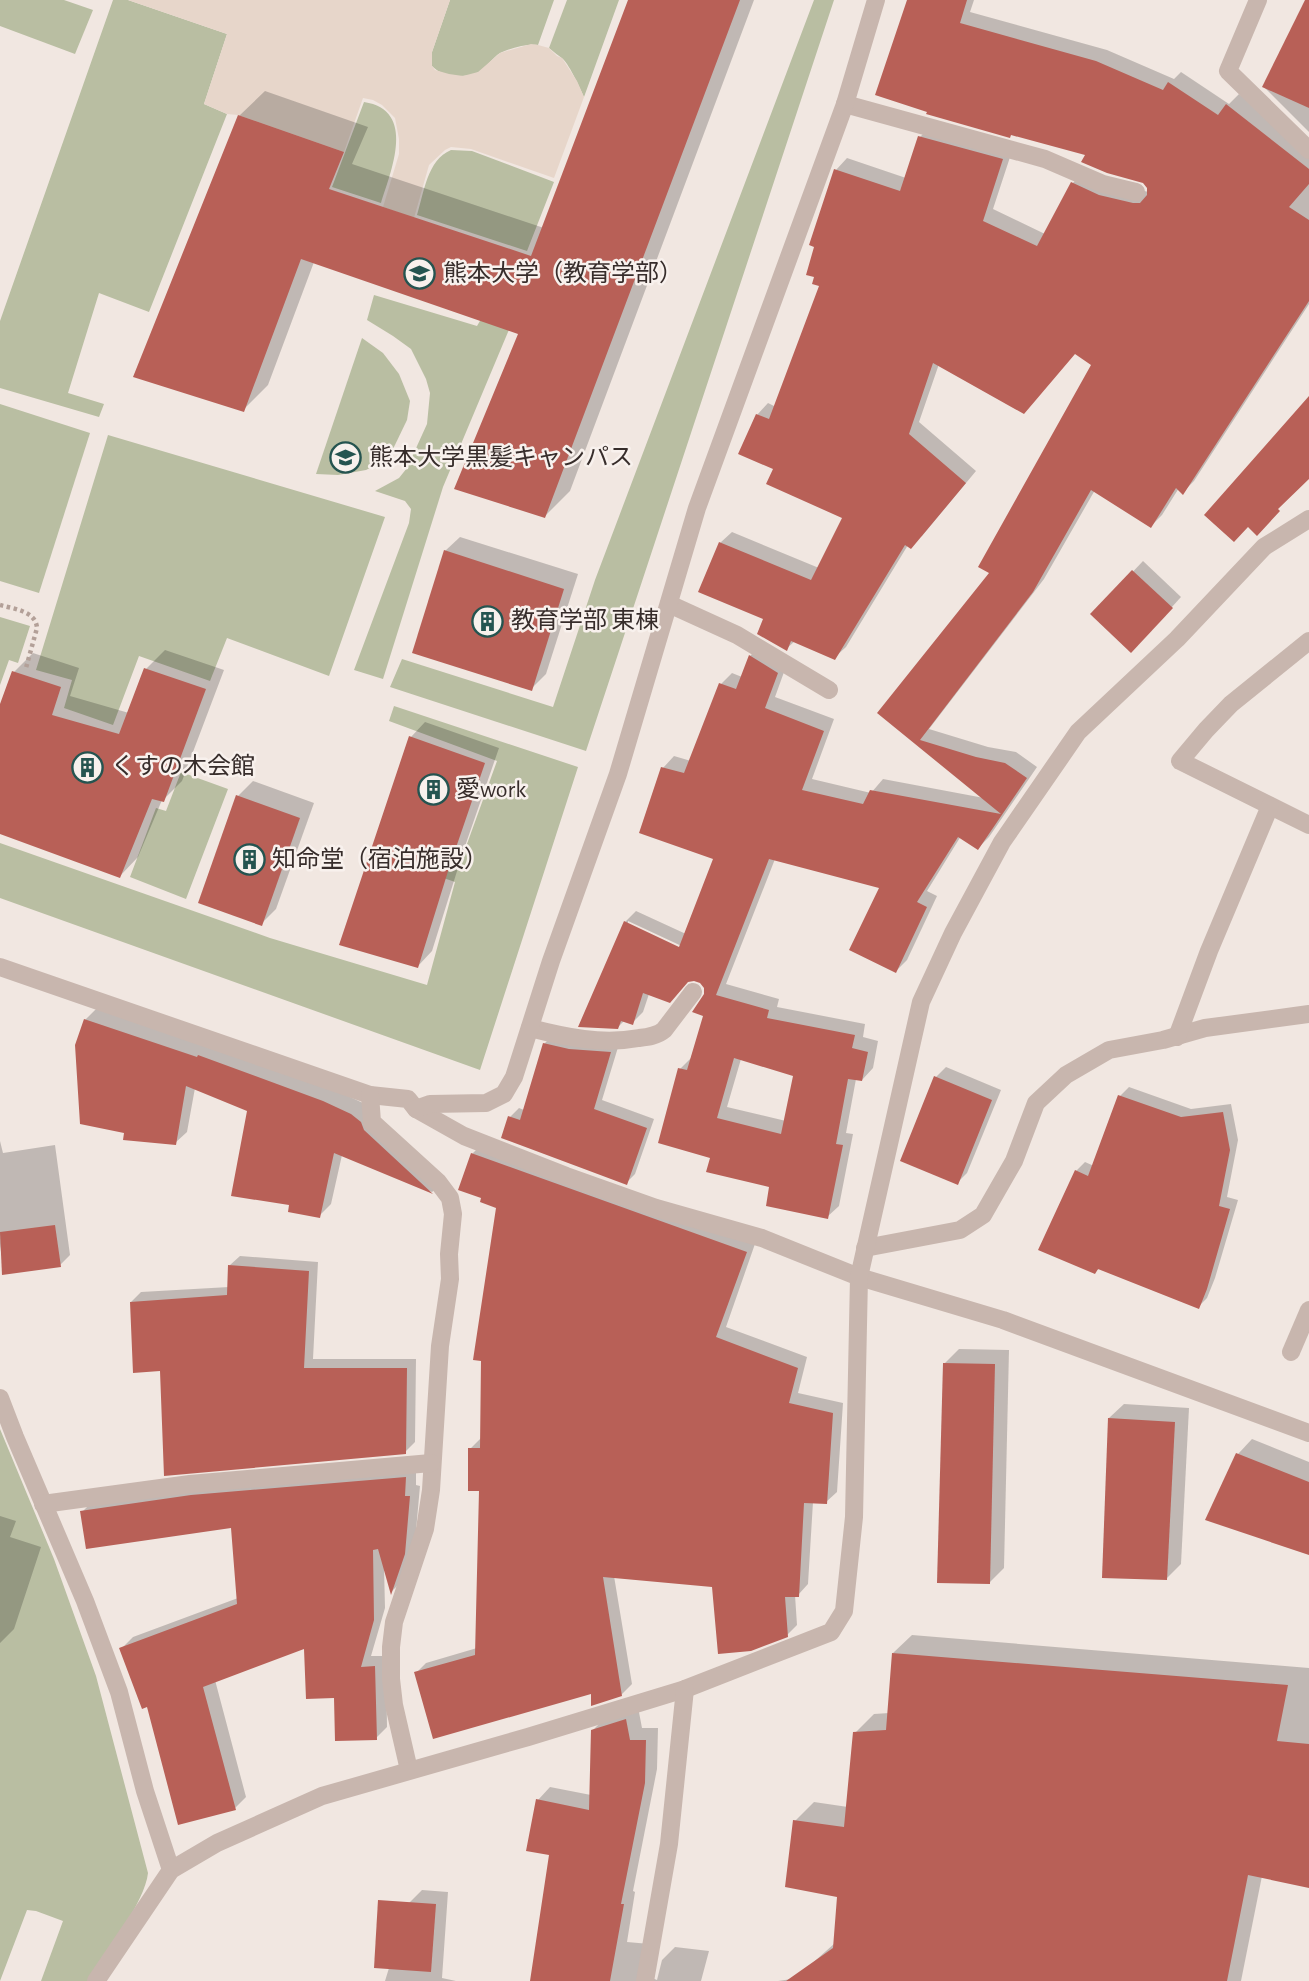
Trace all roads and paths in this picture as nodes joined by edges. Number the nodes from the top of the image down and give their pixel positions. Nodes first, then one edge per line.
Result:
1 (876, 0) edge
2 (1258, 0) edge
3 (845, 104) junction
4 (1309, 150) edge
5 (1136, 192) dead end
6 (1309, 519) edge
7 (670, 604) junction
8 (0, 605) edge
9 (1309, 641) edge
10 (26, 668) dead end
11 (829, 690) dead end
12 (1270, 806) junction
13 (1309, 825) edge
14 (0, 967) edge
15 (693, 992) dead end
16 (1309, 1014) edge
17 (530, 1028) junction
18 (1177, 1037) junction
19 (370, 1095) junction
20 (416, 1109) junction
21 (865, 1248) junction
22 (859, 1277) junction
23 (1309, 1311) edge
24 (1291, 1352) dead end
25 (0, 1398) edge
26 (1309, 1433) edge
27 (431, 1463) junction
28 (43, 1504) junction
29 (685, 1689) junction
30 (410, 1770) junction
31 (171, 1870) junction
32 (96, 1981) edge
33 (645, 1981) edge

1 - 3 street
2 - 4 street
3 - 5 street
3 - 7 street
6 - 21 street
7 - 11 street
7 - 17 street
8 - 10 path
9 - 12 street
12 - 13 street
12 - 18 street
14 - 19 street
15 - 17 street
16 - 18 street
17 - 20 street
18 - 21 street
19 - 20 street
19 - 27 street
20 - 22 street
21 - 22 street
22 - 26 street
22 - 29 street
23 - 24 street
25 - 28 street
27 - 28 street
27 - 30 street
28 - 31 street
29 - 30 street
29 - 33 street
30 - 31 street
31 - 32 street

